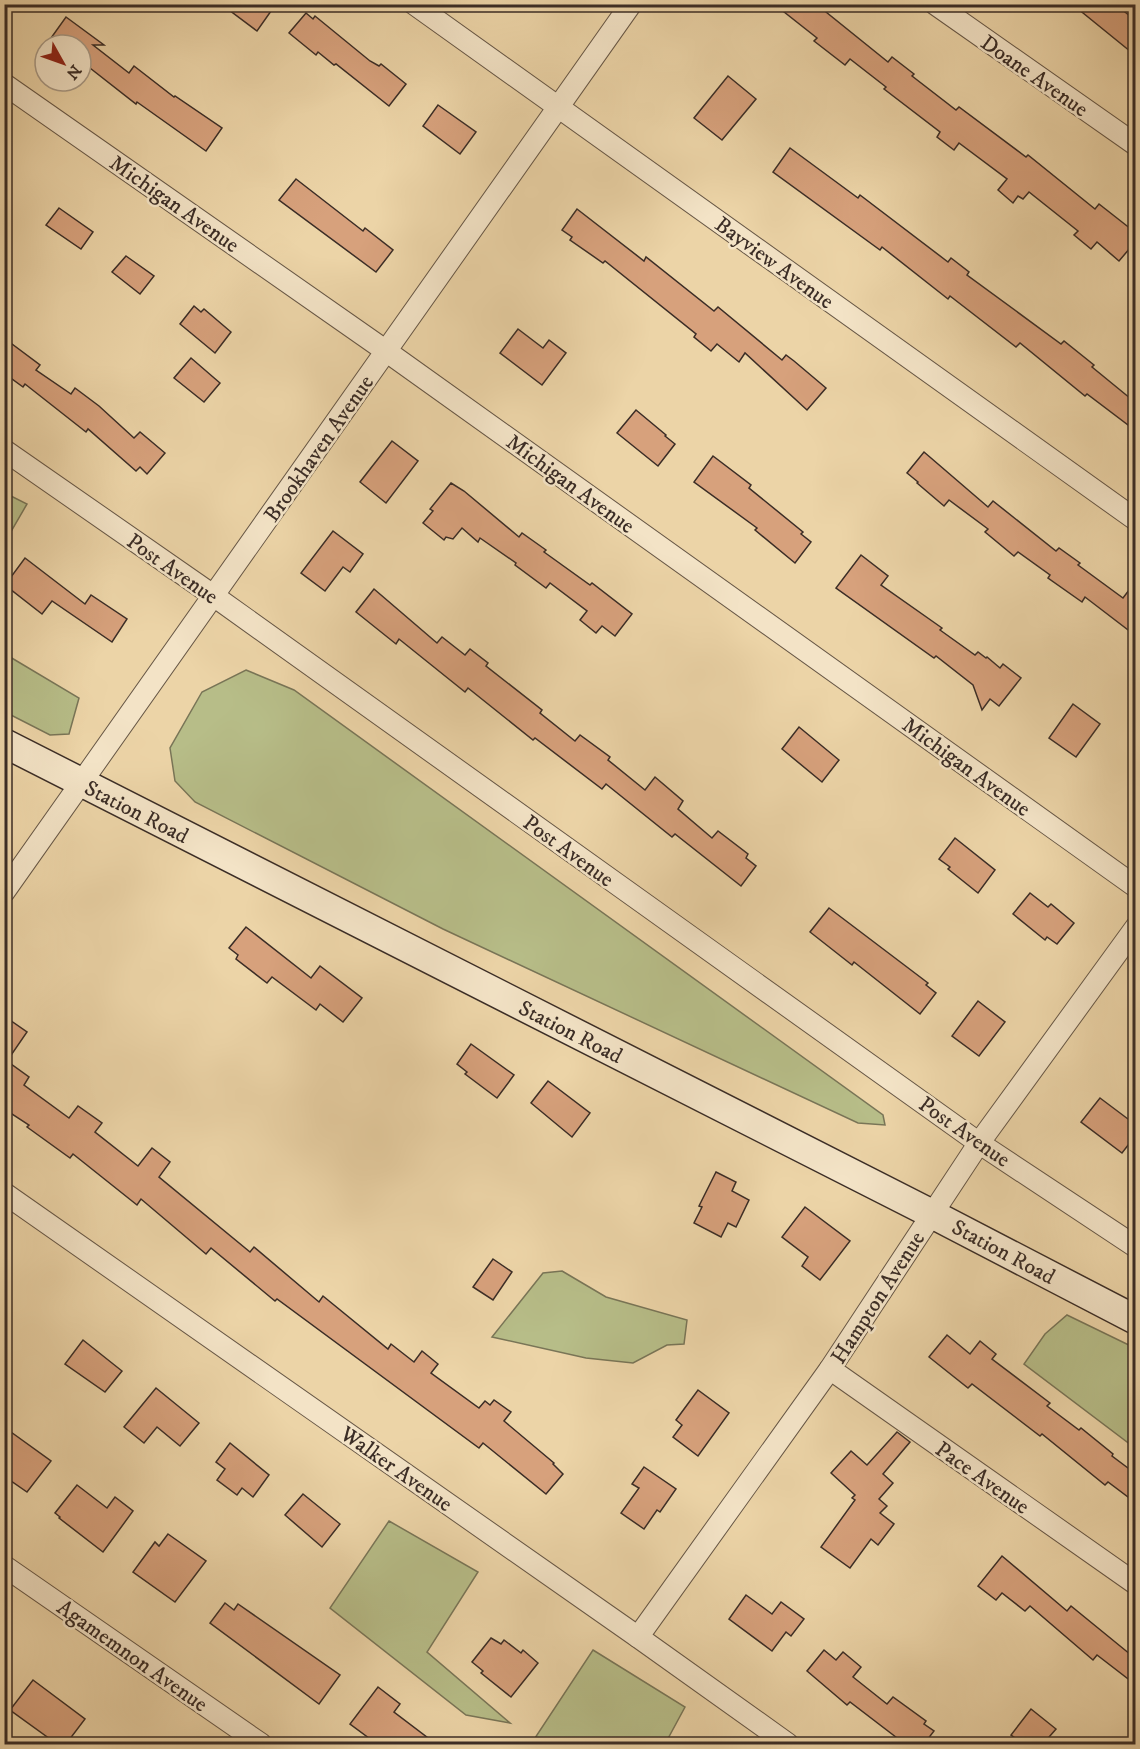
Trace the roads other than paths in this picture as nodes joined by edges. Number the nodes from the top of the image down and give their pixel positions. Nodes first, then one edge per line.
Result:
1 (414, 4) edge
2 (631, 4) edge
3 (935, 4) edge
4 (4, 84) edge
5 (559, 107) junction
6 (1136, 146) edge
7 (386, 351) junction
8 (4, 450) edge
9 (1136, 520) edge
10 (214, 596) junction
11 (4, 744) edge
12 (81, 783) junction
13 (1136, 887) edge
14 (4, 892) edge
15 (1136, 927) edge
16 (980, 1143) junction
17 (4, 1193) edge
18 (932, 1214) junction
19 (1136, 1247) edge
20 (1136, 1320) edge
21 (830, 1369) junction
22 (4, 1566) edge
23 (1136, 1584) edge
24 (638, 1637) junction
25 (261, 1744) edge
26 (788, 1744) edge

1 - 5 street, Bayview Avenue
2 - 5 street, Brookhaven Avenue
3 - 6 street, Doane Avenue
4 - 7 street, Michigan Avenue
5 - 7 street, Brookhaven Avenue
5 - 9 street, Bayview Avenue
7 - 10 street, Brookhaven Avenue
7 - 13 street, Michigan Avenue
8 - 10 street, Post Avenue
10 - 12 street, Brookhaven Avenue
10 - 16 street, Post Avenue
11 - 12 main road, Station Road
12 - 14 street, Brookhaven Avenue
12 - 18 main road, Station Road
15 - 16 street, Hampton Avenue
16 - 18 street, Hampton Avenue
16 - 19 street, Post Avenue
17 - 24 street, Walker Avenue
18 - 20 main road, Station Road
18 - 21 street, Hampton Avenue
21 - 23 street, Pace Avenue
21 - 24 street, Hampton Avenue
22 - 25 street, Agamemnon Avenue
24 - 26 street, Walker Avenue

